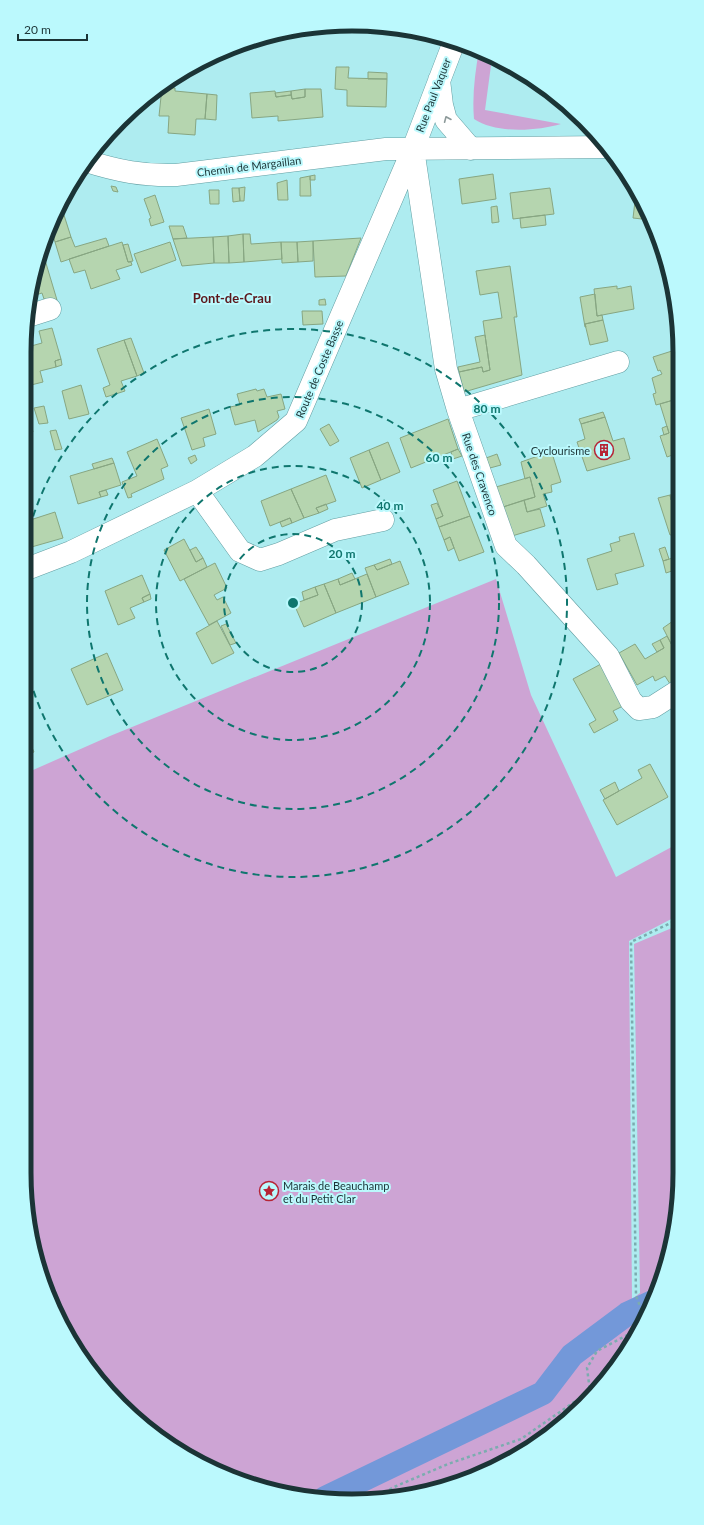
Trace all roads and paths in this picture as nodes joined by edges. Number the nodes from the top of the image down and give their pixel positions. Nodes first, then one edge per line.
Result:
1 (452, 47) edge
2 (439, 78) junction
3 (599, 147) edge
4 (413, 149) junction
5 (471, 149) junction
6 (93, 163) edge
7 (50, 309) dead end
8 (34, 314) edge
9 (618, 362) dead end
10 (458, 410) junction
11 (197, 491) junction
12 (383, 520) dead end
13 (31, 567) edge
14 (673, 695) edge
15 (673, 922) edge
16 (642, 1311) edge
17 (630, 1334) edge
18 (590, 1389) edge
19 (583, 1396) edge
20 (386, 1492) edge

1 - 2 street, Rue Paul Vaquer
2 - 4 street, Rue Paul Vaquer
5 -> 2 street
3 - 5 street
4 - 5 street
4 - 6 street, Chemin de Margaillan
4 - 10 street, Rue des Cravenco
4 - 11 street, Route de Coste Basse
7 - 8 street
9 - 10 street
10 - 14 street, Rue des Cravenco
11 - 12 street
11 - 13 street, Route de Coste Basse
15 - 16 path
17 - 18 path
19 - 20 path

